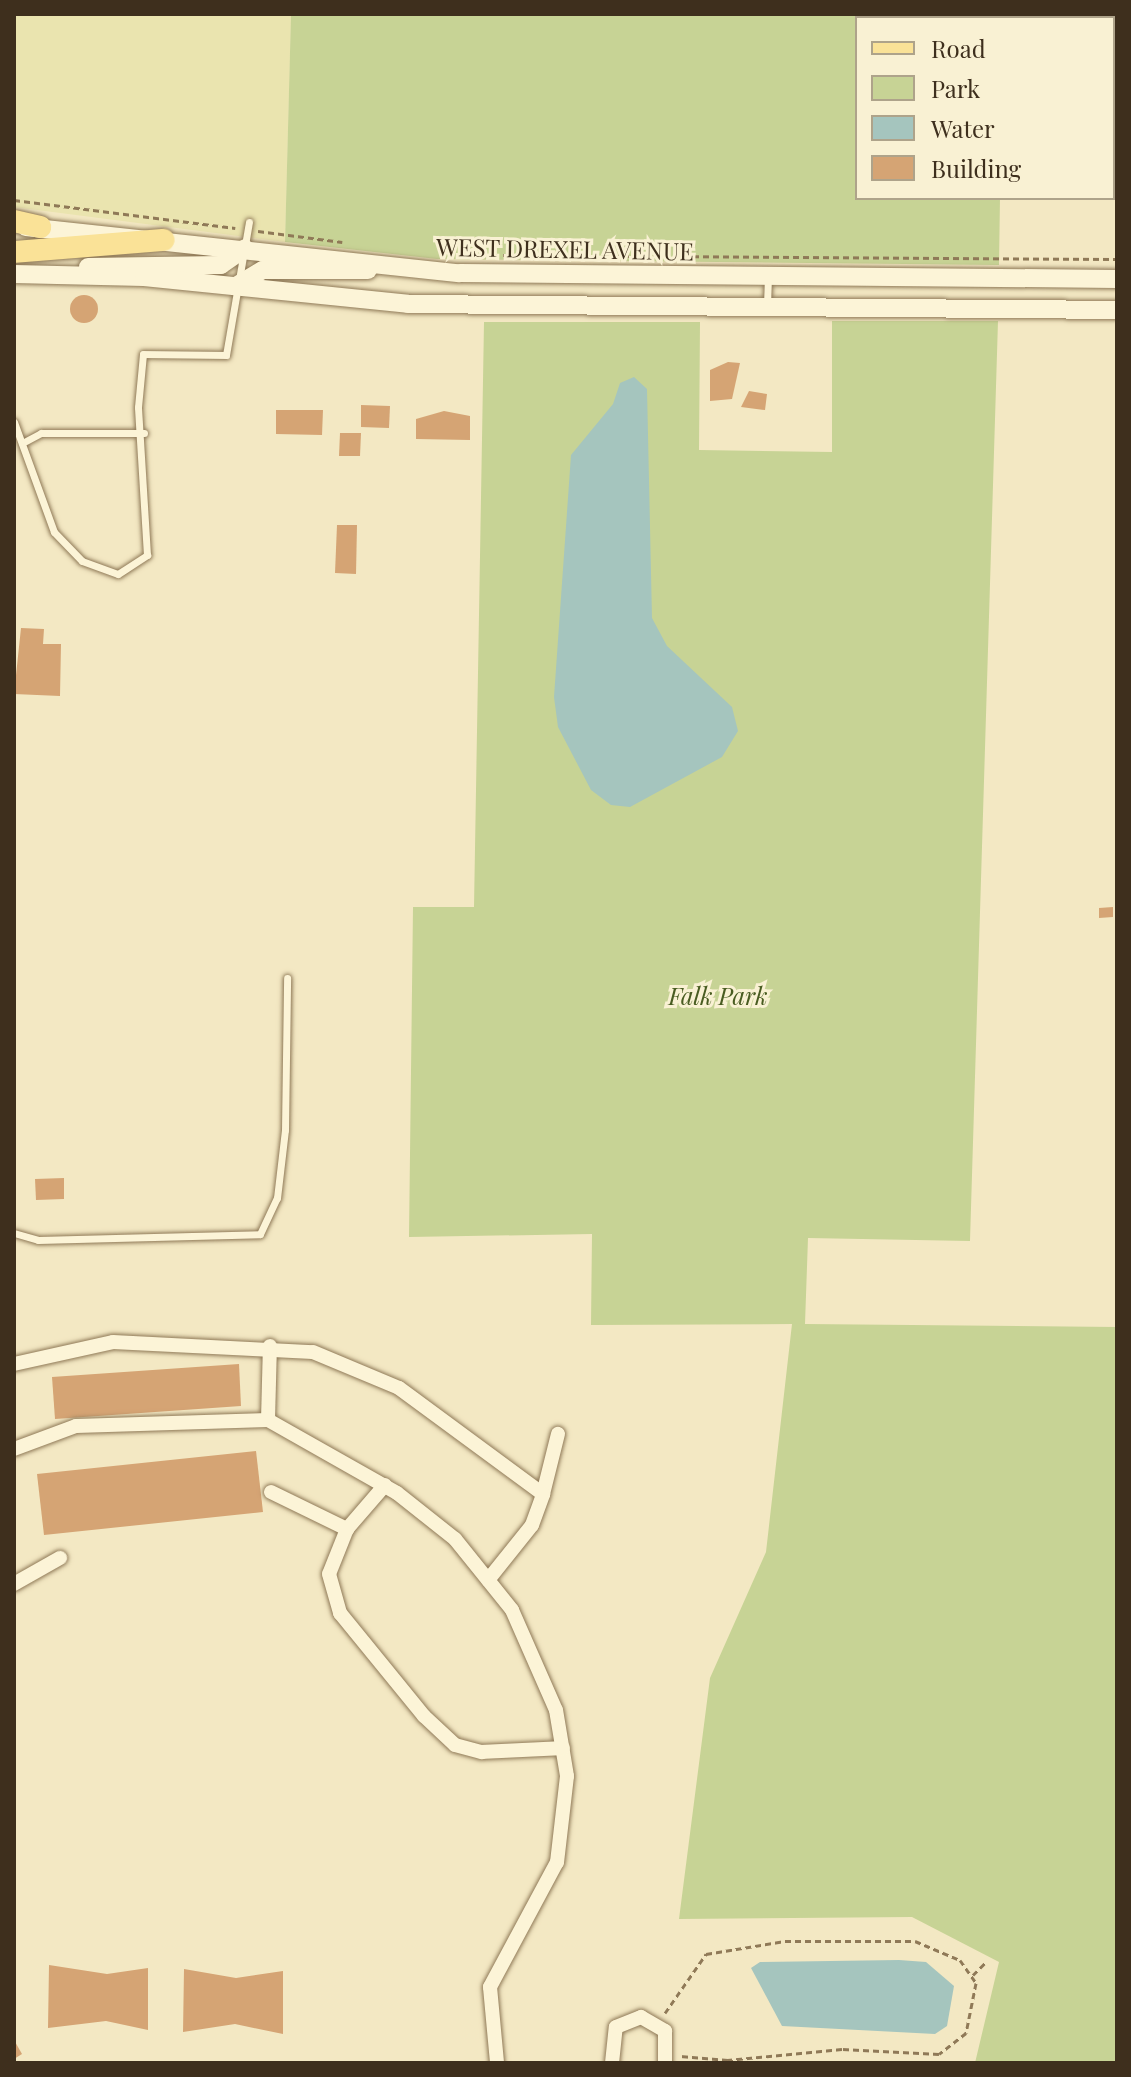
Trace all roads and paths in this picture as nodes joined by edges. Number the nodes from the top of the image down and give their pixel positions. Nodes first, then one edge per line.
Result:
1 (14, 200) edge
2 (249, 222) dead end
3 (14, 224) edge
4 (40, 227) joint
5 (227, 227) dead end
6 (265, 232) dead end
7 (164, 240) junction
8 (346, 242) dead end
9 (245, 248) junction
10 (14, 252) edge
11 (484, 255) dead end
12 (1117, 259) edge
13 (395, 267) junction
14 (14, 274) edge
15 (42, 274) junction
16 (768, 277) junction
17 (1117, 279) edge
18 (236, 286) junction
19 (767, 307) junction
20 (1117, 310) edge
21 (14, 422) edge
22 (144, 433) junction
23 (26, 441) junction
24 (287, 978) dead end
25 (14, 1233) edge
26 (270, 1346) junction
27 (14, 1364) edge
28 (268, 1420) junction
29 (558, 1434) dead end
30 (14, 1449) edge
31 (385, 1485) junction
32 (271, 1492) dead end
33 (543, 1494) junction
34 (347, 1529) junction
35 (60, 1558) dead end
36 (488, 1580) junction
37 (14, 1584) edge
38 (563, 1748) junction
39 (985, 1963) dead end
40 (973, 1975) junction
41 (659, 2023) junction
42 (667, 2058) edge
43 (497, 2063) edge
44 (612, 2063) edge

1 - 5 path
2 - 9 lane
3 - 4 main road
4 - 7 street, WEST DREXEL AVENUE
6 - 8 path
7 - 9 street, WEST DREXEL AVENUE
7 - 10 main road
9 - 13 street, WEST DREXEL AVENUE
9 - 15 street
9 - 18 lane
11 - 12 path
13 - 16 street, WEST DREXEL AVENUE
13 - 18 street
14 - 15 street
15 - 18 street
16 - 17 street, WEST DREXEL AVENUE
16 - 19 lane
18 - 19 street
18 - 22 lane
19 - 20 street
21 - 23 lane
22 - 23 lane
22 - 23 lane
24 - 25 lane
26 - 27 street
26 - 28 street
26 - 33 street
28 - 30 street
28 - 31 street
29 - 33 street
31 - 34 street
31 - 36 street
32 - 34 street
33 - 36 street
34 - 38 street
35 - 37 street
36 - 38 street
38 - 43 street
39 - 40 path
40 - 41 path
40 - 42 path
41 - 42 street
41 - 44 street

